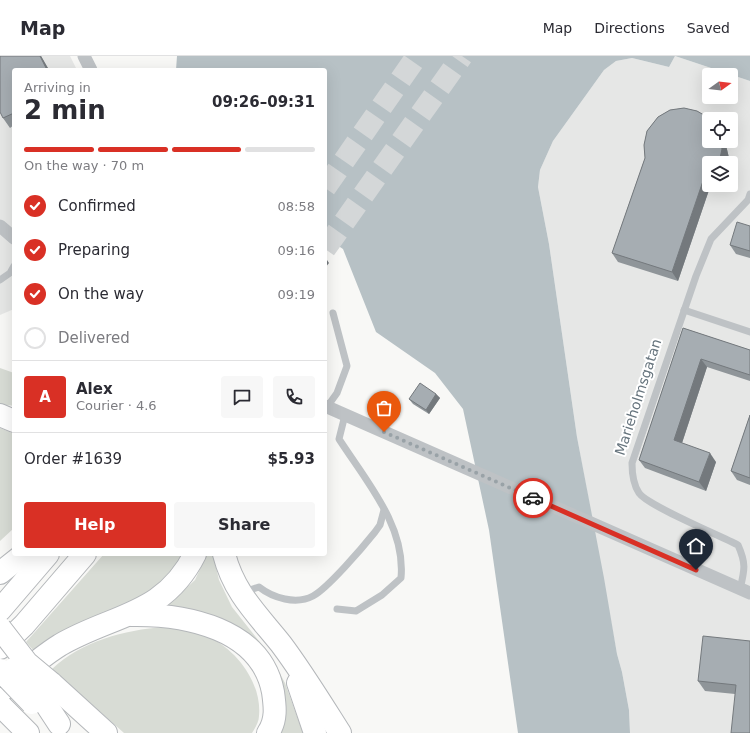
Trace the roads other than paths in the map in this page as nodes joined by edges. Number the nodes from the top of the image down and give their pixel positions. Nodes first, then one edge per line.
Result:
1 (84, 56) edge
2 (90, 68) edge
3 (750, 194) edge
4 (0, 226) edge
5 (12, 236) edge
6 (12, 270) edge
7 (0, 280) edge
8 (684, 310) junction
9 (333, 313) dead end
10 (750, 332) edge
11 (327, 405) edge
12 (327, 406) edge
13 (345, 415) junction
14 (0, 416) edge
15 (12, 421) edge
16 (384, 510) junction
17 (21, 556) edge
18 (46, 556) edge
19 (83, 556) edge
20 (194, 556) edge
21 (225, 556) edge
22 (0, 573) edge
23 (745, 591) edge
24 (240, 594) junction
25 (337, 609) dead end
26 (0, 610) edge
27 (129, 615) junction
28 (0, 628) edge
29 (280, 643) junction
30 (0, 649) edge
31 (0, 670) edge
32 (0, 692) edge
33 (41, 694) junction
34 (0, 705) edge
35 (22, 727) edge
36 (64, 728) edge
37 (106, 733) edge
38 (268, 733) edge
39 (315, 733) edge
40 (340, 733) edge

1 - 2 street
3 - 8 lane, Marieholmsgatan
4 - 5 street
6 - 7 lane
8 - 10 lane
8 - 23 lane, Marieholmsgatan
9 - 11 lane
12 - 13 street, Marieholmsgatan
13 - 16 lane
13 - 23 street, Marieholmsgatan
14 - 15 highway
16 - 24 lane
16 - 25 lane
17 - 22 highway
18 - 26 highway
19 - 30 highway
20 - 27 highway
21 - 24 highway
24 - 29 highway
27 - 32 highway
27 - 38 highway
28 - 33 highway, bridge
29 - 39 highway
29 - 40 highway
30 - 33 highway, bridge
31 - 33 highway, bridge
33 - 36 highway
33 - 37 highway
34 - 35 highway

